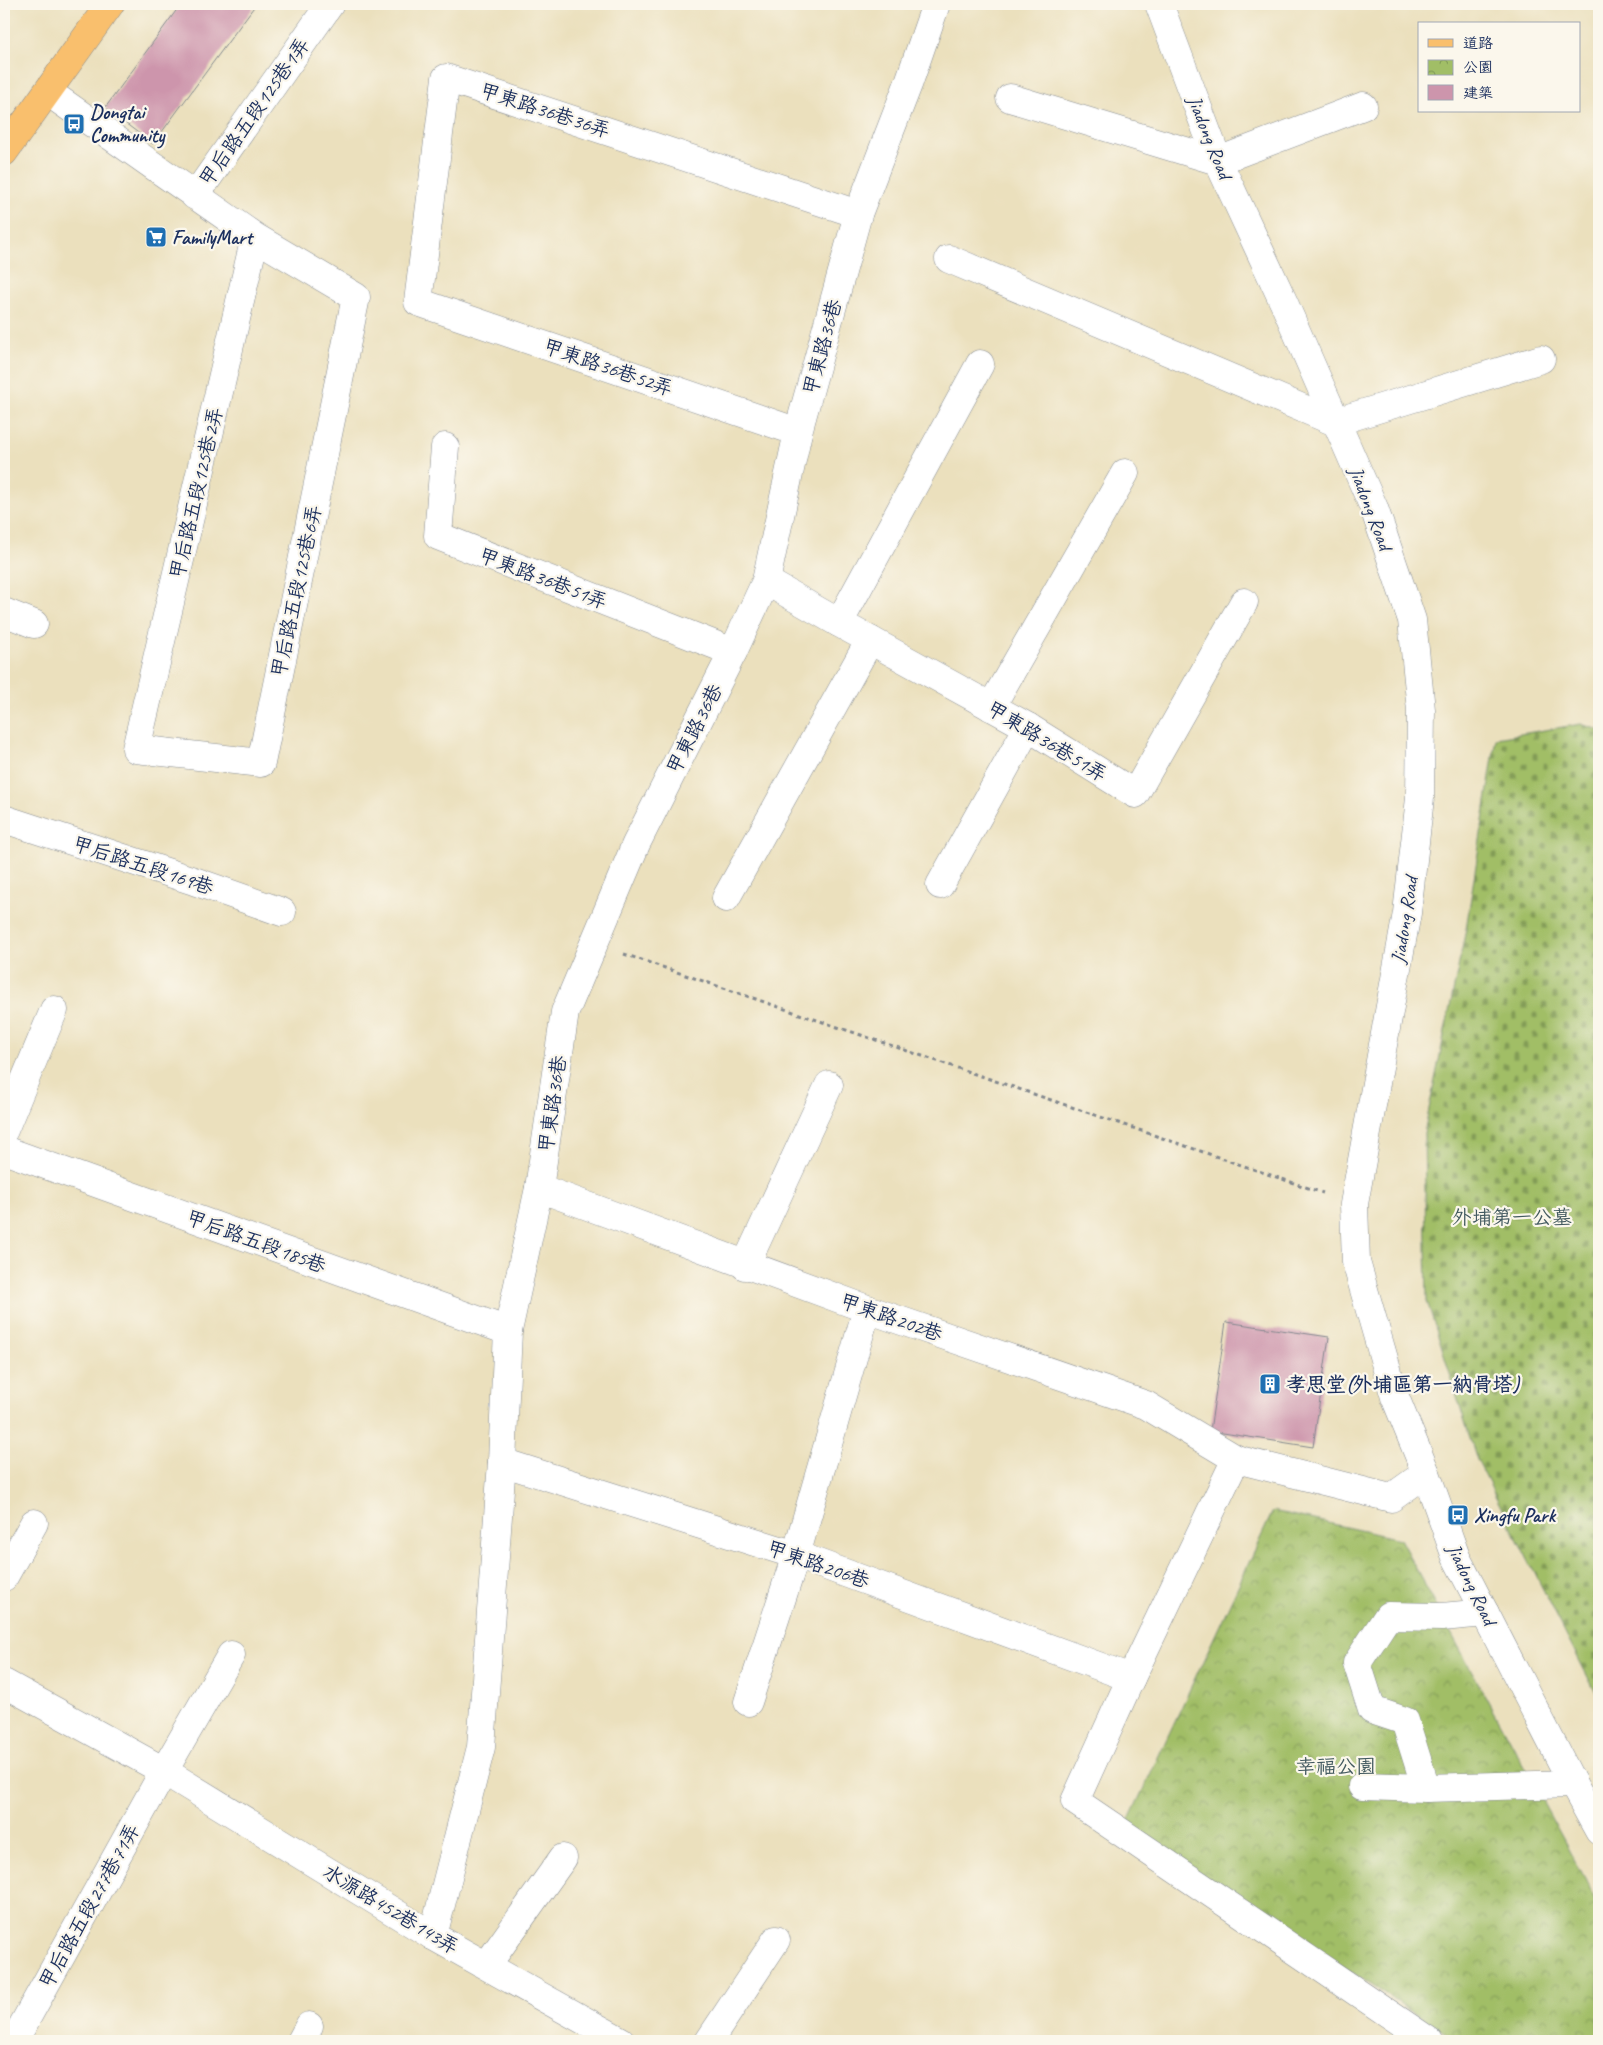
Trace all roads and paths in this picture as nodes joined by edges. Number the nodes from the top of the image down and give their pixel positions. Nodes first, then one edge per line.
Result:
1 (110, 4) edge
2 (330, 4) edge
3 (936, 4) edge
4 (1160, 4) edge
5 (48, 92) junction
6 (1010, 98) dead end
7 (1364, 106) dead end
8 (4, 152) edge
9 (1218, 161) junction
10 (195, 196) junction
11 (858, 214) junction
12 (255, 237) junction
13 (949, 259) dead end
14 (418, 302) joint
15 (1541, 359) dead end
16 (980, 364) dead end
17 (1335, 422) junction
18 (798, 432) junction
19 (445, 447) dead end
20 (1125, 473) dead end
21 (766, 581) junction
22 (1244, 602) dead end
23 (4, 612) edge
24 (34, 624) dead end
25 (839, 624) junction
26 (870, 640) junction
27 (733, 652) junction
28 (992, 706) junction
29 (1028, 727) junction
30 (136, 749) joint
31 (4, 819) edge
32 (940, 885) dead end
33 (726, 898) dead end
34 (282, 912) dead end
35 (594, 943) junction
36 (54, 1010) dead end
37 (829, 1085) dead end
38 (4, 1130) edge
39 (4, 1150) edge
40 (539, 1188) junction
41 (1354, 1204) junction
42 (746, 1266) junction
43 (867, 1309) junction
44 (508, 1331) junction
45 (1236, 1459) junction
46 (502, 1462) junction
47 (1426, 1473) junction
48 (34, 1523) dead end
49 (796, 1555) junction
50 (4, 1577) edge
51 (1485, 1613) junction
52 (231, 1655) dead end
53 (1131, 1678) junction
54 (4, 1682) edge
55 (748, 1702) dead end
56 (164, 1771) junction
57 (1573, 1784) junction
58 (1362, 1786) dead end
59 (1426, 1788) junction
60 (1599, 1831) edge
61 (563, 1858) dead end
62 (433, 1936) junction
63 (776, 1940) dead end
64 (487, 1965) junction
65 (14, 2041) edge
66 (621, 2041) edge
67 (709, 2041) edge
68 (1429, 2041) edge

1 - 5 main road
2 - 10 street, 甲后路五段125巷1弄
3 - 11 street, 甲東路36巷
4 - 9 street, Jiadong Road
5 - 8 main road
5 - 10 street
6 - 9 street
7 - 9 street
9 - 17 street, Jiadong Road
10 - 12 street
11 - 14 street, 甲東路36巷36弄
11 - 18 street, 甲東路36巷
12 - 30 street, 甲后路五段125巷2弄
12 - 30 street, 甲后路五段125巷6弄
13 - 17 street
14 - 18 street, 甲東路36巷52弄
15 - 17 street
16 - 25 street
17 - 41 street, Jiadong Road
18 - 21 street, 甲東路36巷
19 - 27 street, 甲東路36巷51弄
20 - 28 street
21 - 25 street, 甲東路36巷51弄
21 - 27 street, 甲東路36巷
22 - 29 street, 甲東路36巷51弄
23 - 24 street
25 - 26 street, 甲東路36巷51弄
26 - 28 street, 甲東路36巷51弄
26 - 33 street
27 - 35 street, 甲東路36巷
28 - 29 street, 甲東路36巷51弄
29 - 32 street
31 - 34 street, 甲后路五段169巷
35 - 40 street, 甲東路36巷
35 - 41 path
36 - 38 street
37 - 42 street
39 - 44 street, 甲后路五段185巷
40 - 42 street, 甲東路202巷
40 - 44 street, 甲東路36巷
41 - 47 street, Jiadong Road
42 - 43 street, 甲東路202巷
43 - 45 street, 甲東路202巷
43 - 49 street
44 - 46 street, 甲東路36巷
45 - 47 street, 甲東路202巷
45 - 53 street
46 - 49 street, 甲東路206巷
46 - 62 street, 甲東路36巷
47 - 51 street, Jiadong Road
48 - 50 street
49 - 53 street, 甲東路206巷
49 - 55 street
51 - 57 street, Jiadong Road
51 - 59 street
52 - 56 street, 甲后路五段277巷71弄
53 - 68 street
54 - 56 street, 水源路452巷143弄
56 - 62 street, 水源路452巷143弄
56 - 65 street, 甲后路五段277巷71弄
57 - 59 street
57 - 60 street, Jiadong Road
58 - 59 street
61 - 64 street
62 - 64 street, 水源路452巷143弄
63 - 67 street
64 - 66 street, 水源路452巷143弄

